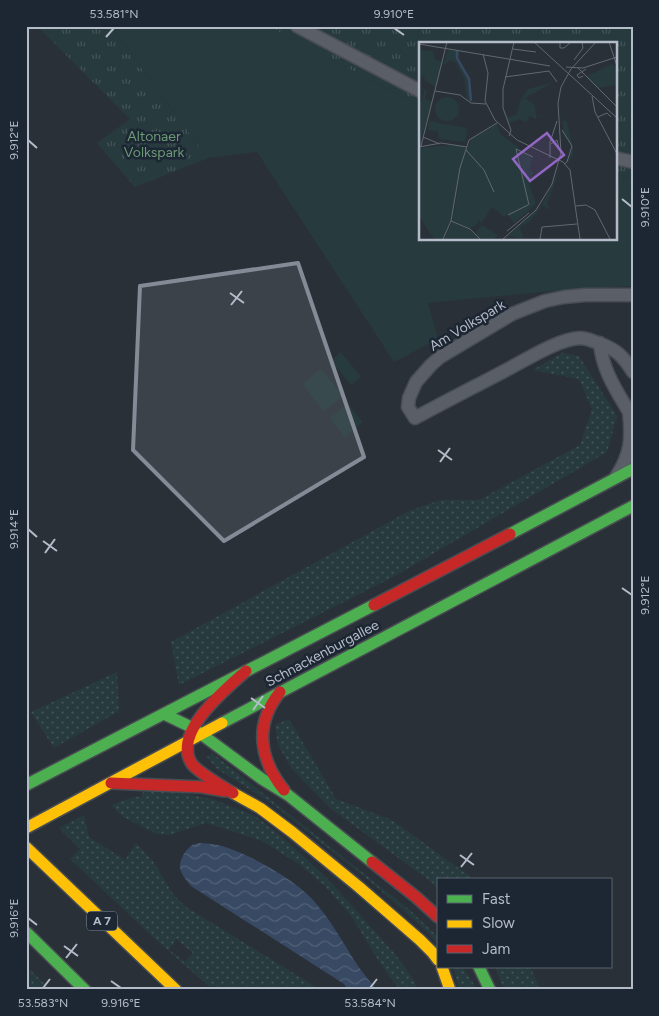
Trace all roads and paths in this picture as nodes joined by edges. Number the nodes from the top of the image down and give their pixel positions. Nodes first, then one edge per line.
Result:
1 (297, 26) edge
2 (419, 90) edge
3 (616, 158) edge
4 (633, 162) edge
5 (633, 295) edge
6 (600, 343) junction
7 (633, 372) edge
8 (631, 414) edge
9 (633, 469) edge
10 (616, 477) junction
11 (633, 506) edge
12 (246, 671) junction
13 (280, 692) junction
14 (164, 714) junction
15 (197, 732) junction
16 (187, 742) junction
17 (111, 783) junction
18 (26, 784) edge
19 (233, 792) junction
20 (288, 795) junction
21 (26, 828) edge
22 (28, 849) edge
23 (437, 916) edge
24 (26, 932) edge
25 (437, 959) edge
26 (442, 968) edge
27 (479, 968) edge
28 (85, 990) edge
29 (176, 990) edge
30 (450, 990) edge
31 (490, 990) edge

1 - 2 street
3 - 4 street
5 - 6 street, Am Volkspark
6 - 7 street, Am Volkspark
6 - 8 street
8 - 10 street
9 - 10 main road, Schnackenburgallee
10 - 12 main road, Schnackenburgallee
11 - 13 main road, Schnackenburgallee
12 - 14 main road, Schnackenburgallee
12 - 15 main road
13 - 15 main road, Schnackenburgallee
13 - 20 main road
14 - 15 main road
14 - 18 main road, Schnackenburgallee
15 - 16 main road
15 - 20 main road
16 - 17 main road
16 - 19 main road
17 - 19 main road
17 - 21 main road
19 - 25 main road
20 - 23 main road
22 - 29 main road, A 7
24 - 28 main road
26 - 30 main road
27 - 31 main road

